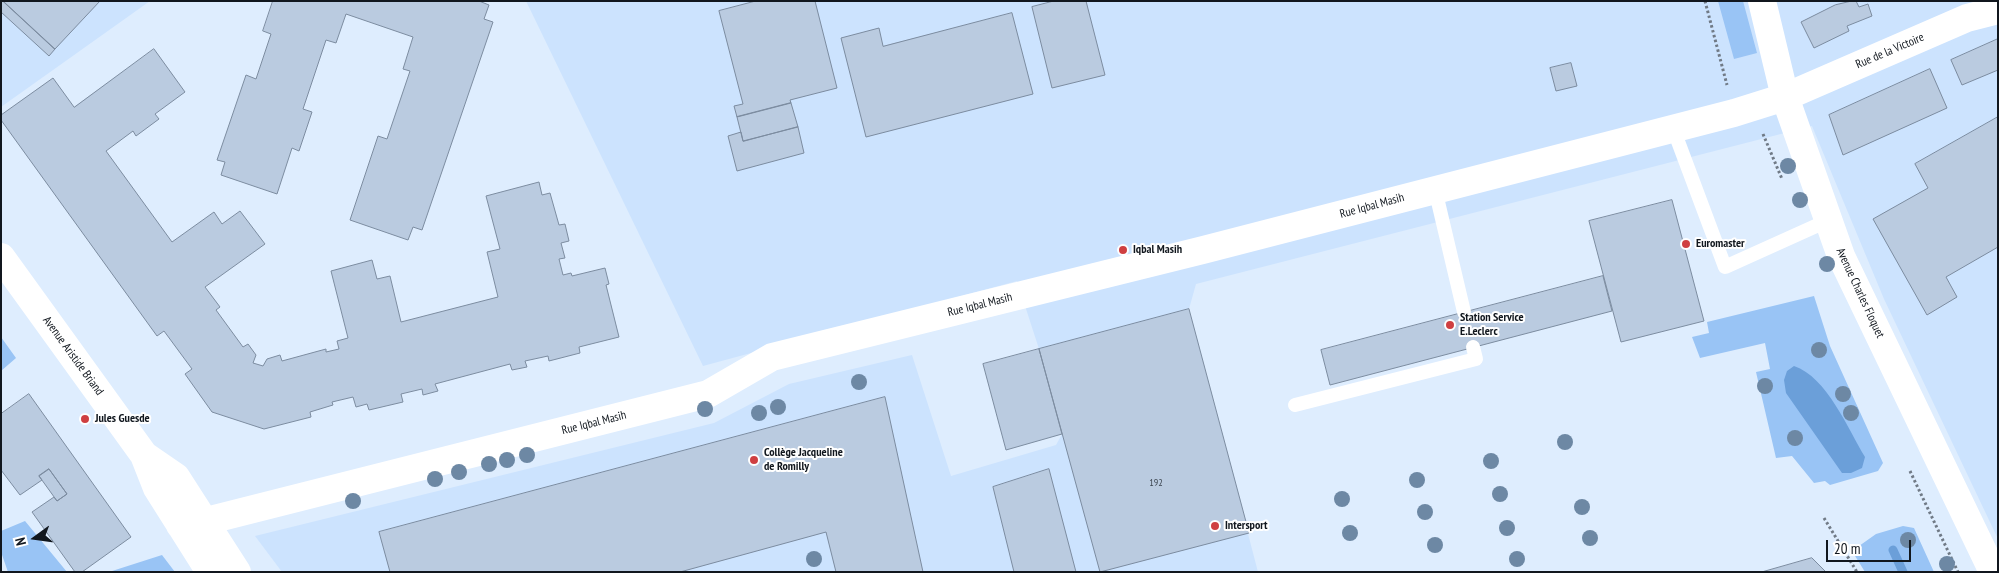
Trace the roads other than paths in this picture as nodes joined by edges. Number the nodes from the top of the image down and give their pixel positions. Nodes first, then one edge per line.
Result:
1 (1762, 1) edge
2 (1998, 10) edge
3 (1785, 97) junction
4 (1673, 128) junction
5 (1435, 189) junction
6 (1827, 221) junction
7 (1, 257) edge
8 (1464, 312) dead end
9 (1473, 347) dead end
10 (1295, 405) dead end
11 (193, 523) junction
12 (1991, 555) edge
13 (210, 572) edge
14 (237, 572) edge

1 - 3 street, Avenue Charles Floquet
2 - 3 street, Rue de la Victoire
3 - 4 street, Rue Iqbal Masih
3 - 6 street, Avenue Charles Floquet
4 - 5 street, Rue Iqbal Masih
4 - 6 lane
5 - 8 lane
5 - 11 street, Rue Iqbal Masih
6 - 12 street, Avenue Charles Floquet
7 - 11 street, Avenue Aristide Briand
9 - 10 lane
11 - 13 street, Avenue Aristide Briand
11 - 14 street, Avenue Aristide Briand

